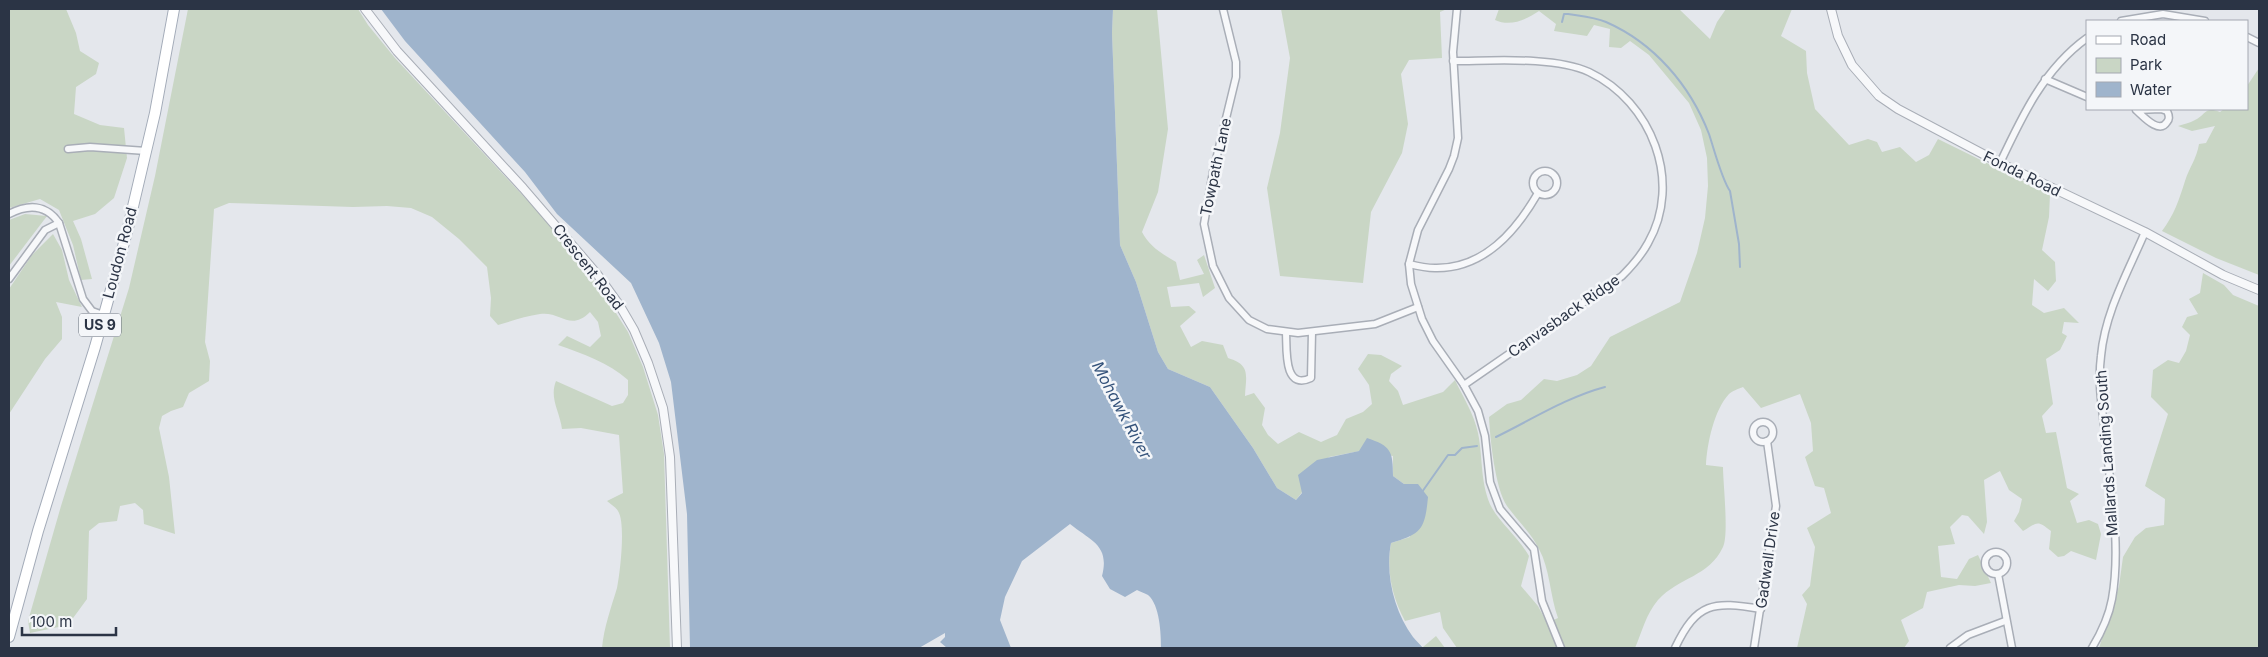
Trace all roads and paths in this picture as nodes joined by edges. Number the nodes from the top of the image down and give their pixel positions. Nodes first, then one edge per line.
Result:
1 (174, 9) edge
2 (364, 9) edge
3 (1223, 9) edge
4 (1457, 9) edge
5 (1831, 9) edge
6 (2127, 20) edge
7 (2199, 20) edge
8 (2086, 39) edge
9 (1453, 61) junction
10 (2045, 79) junction
11 (2086, 97) edge
12 (2134, 110) edge
13 (2167, 110) edge
14 (68, 148) dead end
15 (146, 151) junction
16 (2000, 163) junction
17 (1538, 193) dead end
18 (9, 214) edge
19 (59, 223) junction
20 (2145, 232) junction
21 (1409, 264) junction
22 (9, 279) edge
23 (2259, 290) edge
24 (1418, 307) junction
25 (103, 315) junction
26 (1286, 332) junction
27 (1312, 332) junction
28 (1464, 386) junction
29 (1766, 441) dead end
30 (1998, 574) dead end
31 (1761, 609) junction
32 (2006, 621) junction
33 (9, 637) edge
34 (676, 648) edge
35 (1561, 648) edge
36 (1676, 648) edge
37 (1754, 648) edge
38 (1950, 648) edge
39 (2012, 648) edge
40 (2092, 648) edge

1 - 15 main road, Loudon Road / US 9
2 - 34 street, Crescent Road
3 - 26 street, Towpath Lane
4 - 9 street
5 - 16 street, Fonda Road
6 - 7 street
8 - 10 street
9 - 21 street
9 - 28 street, Canvasback Ridge
10 - 11 street
10 - 16 street
12 - 13 street
14 - 15 street
15 - 25 main road, Loudon Road / US 9
16 - 20 street, Fonda Road
17 - 21 street
18 - 19 street
19 - 22 street
19 - 25 street
20 - 23 street, Fonda Road
20 - 40 street, Mallards Landing South
21 - 24 street
24 - 27 street, Towpath Lane
24 - 28 street
25 - 33 main road, Loudon Road / US 9
26 - 27 street, Towpath Lane
26 - 27 street
28 - 35 street
29 - 31 street, Gadwall Drive
30 - 32 street
31 - 36 street
31 - 37 street, Gadwall Drive
32 - 38 street
32 - 39 street

